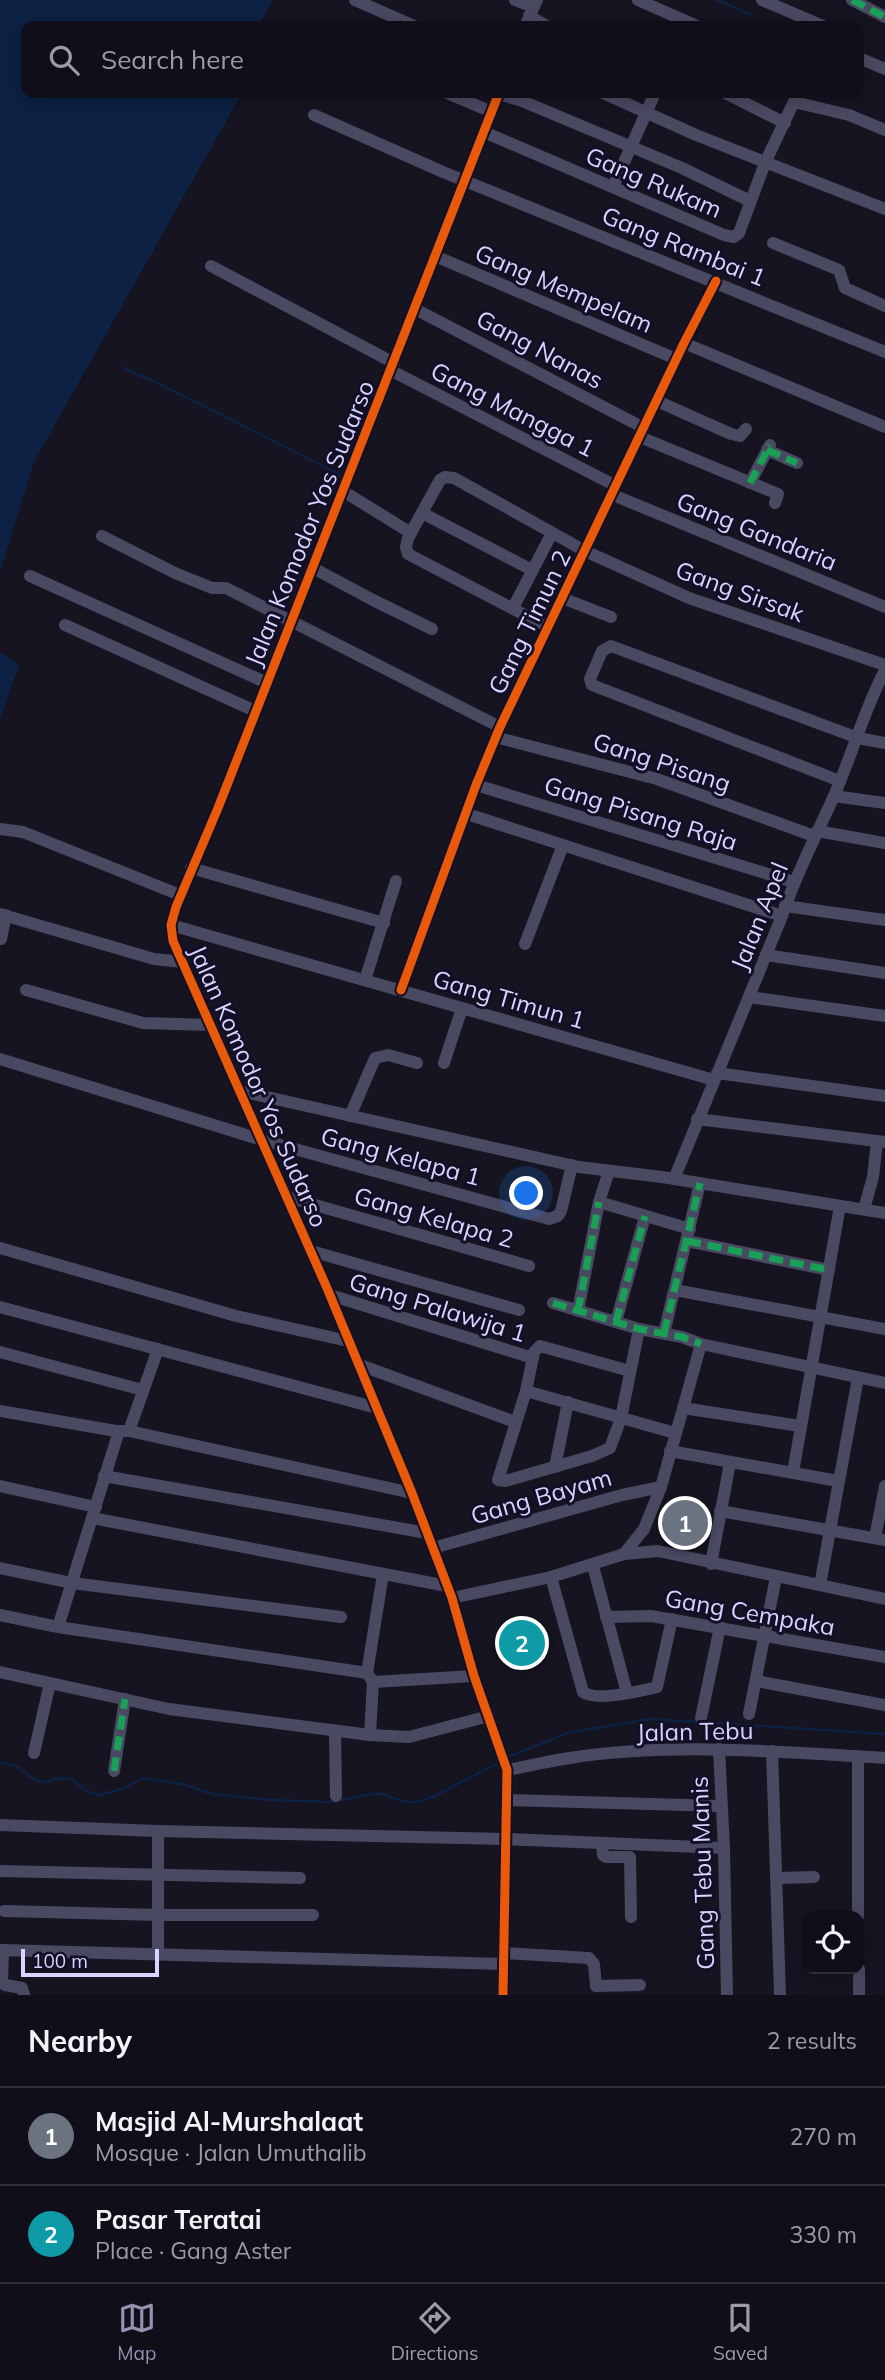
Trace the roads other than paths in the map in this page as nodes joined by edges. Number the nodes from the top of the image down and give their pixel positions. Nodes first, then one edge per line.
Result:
1 (355, 0) edge
2 (515, 0) edge
3 (638, 0) edge
4 (762, 0) edge
5 (852, 0) edge
6 (531, 12) edge
7 (885, 17) edge
8 (403, 21) edge
9 (686, 21) edge
10 (811, 21) edge
11 (864, 60) edge
12 (885, 69) edge
13 (459, 98) edge
14 (497, 98) edge
15 (512, 98) edge
16 (615, 98) edge
17 (653, 98) edge
18 (735, 98) edge
19 (796, 98) edge
20 (799, 98) edge
21 (646, 111) junction
22 (492, 112) junction
23 (314, 115) dead end
24 (785, 123) junction
25 (885, 130) edge
26 (484, 132) junction
27 (629, 147) junction
28 (765, 163) junction
29 (466, 181) junction
30 (613, 187) junction
31 (750, 201) junction
32 (885, 209) edge
33 (773, 243) dead end
34 (435, 256) junction
35 (211, 266) dead end
36 (716, 281) junction
37 (885, 306) edge
38 (415, 309) junction
39 (684, 343) junction
40 (885, 352) edge
41 (676, 359) junction
42 (392, 367) junction
43 (657, 401) junction
44 (885, 427) edge
45 (746, 429) dead end
46 (642, 433) junction
47 (797, 463) dead end
48 (750, 483) junction
49 (614, 490) junction
50 (342, 491) junction
51 (775, 503) dead end
52 (422, 513) junction
53 (411, 533) junction
54 (552, 533) junction
55 (102, 536) dead end
56 (584, 551) junction
57 (313, 568) junction
58 (532, 570) junction
59 (30, 576) dead end
60 (562, 598) junction
61 (885, 607) edge
62 (513, 608) junction
63 (611, 617) dead end
64 (291, 621) junction
65 (65, 625) dead end
66 (548, 627) junction
67 (432, 629) dead end
68 (885, 667) edge
69 (267, 683) junction
70 (880, 688) edge
71 (255, 711) junction
72 (497, 732) junction
73 (858, 737) junction
74 (885, 743) edge
75 (840, 782) junction
76 (476, 785) junction
77 (834, 796) junction
78 (885, 803) edge
79 (467, 814) junction
80 (0, 829) edge
81 (816, 833) junction
82 (885, 843) edge
83 (563, 845) junction
84 (191, 868) junction
85 (396, 881) dead end
86 (794, 882) junction
87 (180, 895) junction
88 (784, 911) junction
89 (3, 914) edge
90 (885, 920) edge
91 (384, 923) junction
92 (171, 925) junction
93 (1, 940) edge
94 (525, 944) dead end
95 (766, 955) junction
96 (183, 962) junction
97 (885, 974) edge
98 (365, 980) junction
99 (26, 990) dead end
100 (401, 990) junction
101 (749, 997) junction
102 (462, 1008) junction
103 (885, 1016) edge
104 (210, 1025) junction
105 (0, 1059) edge
106 (417, 1063) dead end
107 (444, 1063) dead end
108 (716, 1076) junction
109 (240, 1091) junction
110 (885, 1096) edge
111 (350, 1116) junction
112 (697, 1119) junction
113 (262, 1140) junction
114 (881, 1142) edge
115 (572, 1165) junction
116 (609, 1171) junction
117 (668, 1178) junction
118 (700, 1183) junction
119 (287, 1197) junction
120 (599, 1202) junction
121 (839, 1206) junction
122 (864, 1209) junction
123 (885, 1213) edge
124 (645, 1216) junction
125 (688, 1235) junction
126 (0, 1248) edge
127 (311, 1251) junction
128 (529, 1266) dead end
129 (829, 1270) junction
130 (675, 1290) junction
131 (330, 1296) junction
132 (552, 1303) dead end
133 (0, 1307) edge
134 (519, 1310) dead end
135 (578, 1311) junction
136 (820, 1317) junction
137 (616, 1322) junction
138 (639, 1329) junction
139 (885, 1329) edge
140 (664, 1333) junction
141 (348, 1341) junction
142 (701, 1344) junction
143 (158, 1349) junction
144 (0, 1352) edge
145 (533, 1358) junction
146 (359, 1366) junction
147 (811, 1368) junction
148 (630, 1371) junction
149 (858, 1378) junction
150 (885, 1384) edge
151 (143, 1390) junction
152 (526, 1391) junction
153 (568, 1402) junction
154 (377, 1408) junction
155 (683, 1408) junction
156 (0, 1411) edge
157 (621, 1418) junction
158 (515, 1422) junction
159 (800, 1426) junction
160 (124, 1431) junction
161 (675, 1433) junction
162 (670, 1451) junction
163 (730, 1463) junction
164 (555, 1467) junction
165 (793, 1472) junction
166 (104, 1476) junction
167 (838, 1480) junction
168 (0, 1486) edge
169 (885, 1486) edge
170 (661, 1487) junction
171 (412, 1493) junction
172 (720, 1511) junction
173 (94, 1513) junction
174 (644, 1529) junction
175 (831, 1529) junction
176 (427, 1532) junction
177 (880, 1539) edge
178 (433, 1548) junction
179 (658, 1551) junction
180 (624, 1554) junction
181 (711, 1564) junction
182 (593, 1566) junction
183 (0, 1568) edge
184 (383, 1574) junction
185 (551, 1577) junction
186 (776, 1577) junction
187 (72, 1583) junction
188 (820, 1585) junction
189 (450, 1592) junction
190 (885, 1599) edge
191 (0, 1615) edge
192 (341, 1617) dead end
193 (606, 1617) junction
194 (672, 1619) junction
195 (58, 1627) junction
196 (720, 1627) junction
197 (765, 1634) junction
198 (885, 1657) edge
199 (0, 1672) edge
200 (474, 1676) junction
201 (370, 1677) junction
202 (756, 1681) junction
203 (50, 1683) junction
204 (627, 1693) junction
205 (125, 1699) junction
206 (885, 1705) edge
207 (749, 1714) dead end
208 (489, 1716) junction
209 (701, 1718) dead end
210 (335, 1731) junction
211 (370, 1735) junction
212 (719, 1749) junction
213 (772, 1752) junction
214 (34, 1754) dead end
215 (858, 1756) junction
216 (885, 1758) edge
217 (507, 1768) junction
218 (114, 1771) dead end
219 (336, 1797) dead end
220 (506, 1800) junction
221 (721, 1806) junction
222 (0, 1825) edge
223 (158, 1831) junction
224 (505, 1839) junction
225 (602, 1844) junction
226 (724, 1848) junction
227 (0, 1871) edge
228 (157, 1874) junction
229 (814, 1877) dead end
230 (300, 1878) dead end
231 (778, 1878) junction
232 (4, 1911) dead end
233 (858, 1911) edge
234 (159, 1915) junction
235 (313, 1915) dead end
236 (631, 1917) dead end
237 (1, 1950) edge
238 (158, 1955) junction
239 (503, 1959) junction
240 (859, 1974) edge
241 (640, 1984) dead end
242 (24, 1995) edge
243 (503, 1995) edge
244 (727, 1995) edge
245 (780, 1995) edge
246 (859, 1995) edge

1 - 8 street
2 - 6 street
3 - 9 street
4 - 10 street
5 - 7 street
11 - 12 street
13 - 22 street
14 - 22 street, Jalan Komodor Yos Sudarso
15 - 27 street
16 - 21 street
17 - 21 street
18 - 24 street
19 - 24 street, Gang Rukam
20 - 25 street
21 - 27 street
21 - 28 street
22 - 26 street, Jalan Komodor Yos Sudarso
23 - 29 street, Gang Rambai 1
24 - 28 street, Gang Rukam
26 - 29 street, Jalan Komodor Yos Sudarso
26 - 30 street, Gang Rukam
27 - 30 street
27 - 31 street
28 - 31 street, Gang Rukam
28 - 32 street
29 - 34 street, Jalan Komodor Yos Sudarso
29 - 36 street, Gang Rambai 1
30 - 31 street, Gang Rukam
33 - 37 street
34 - 38 street, Jalan Komodor Yos Sudarso
34 - 41 street, Gang Mempelam
35 - 42 street, Gang Mangga 1
36 - 39 street, Gang Timun 2
36 - 40 street, Gang Rambai 1
38 - 42 street, Jalan Komodor Yos Sudarso
38 - 46 street, Gang Nanas
39 - 41 street, Gang Timun 2
39 - 44 street, Gang Mempelam
41 - 43 street, Gang Timun 2
42 - 49 street, Gang Mangga 1
42 - 50 street, Jalan Komodor Yos Sudarso
43 - 45 street
43 - 46 street, Gang Timun 2
46 - 48 street, Gang Nanas
46 - 49 street, Gang Timun 2
47 - 48 street
48 - 51 street, Gang Nanas
49 - 56 street, Gang Timun 2
49 - 61 street, Gang Gandaria
50 - 53 street
50 - 57 street, Jalan Komodor Yos Sudarso
52 - 53 street
52 - 54 street, Gang Sirsak
52 - 58 street
53 - 62 street
54 - 56 street, Gang Sirsak
54 - 58 street
55 - 64 street, Gang Pisang
56 - 60 street, Gang Timun 2
56 - 68 street, Gang Sirsak
57 - 64 street, Jalan Komodor Yos Sudarso
57 - 67 street
58 - 62 street
59 - 69 street
60 - 63 street
60 - 66 street, Gang Timun 2
62 - 66 street
64 - 69 street, Jalan Komodor Yos Sudarso
64 - 72 street, Gang Pisang
65 - 71 street
66 - 72 street, Gang Timun 2
68 - 70 street, Jalan Apel
69 - 71 street, Jalan Komodor Yos Sudarso
70 - 73 street, Jalan Apel
71 - 84 street, Jalan Komodor Yos Sudarso
72 - 76 street, Gang Timun 2
72 - 81 street, Gang Pisang
73 - 74 street
73 - 75 street, Jalan Apel
73 - 75 street
75 - 77 street, Jalan Apel
76 - 79 street, Gang Timun 2
76 - 86 street, Gang Pisang Raja
77 - 78 street
77 - 81 street, Jalan Apel
79 - 83 street
79 - 100 street, Gang Timun 2
80 - 87 street
81 - 82 street, Gang Pisang
81 - 86 street, Jalan Apel
83 - 88 street
83 - 94 street
84 - 87 street, Jalan Komodor Yos Sudarso
84 - 91 street
85 - 91 street
86 - 88 street, Jalan Apel
87 - 92 street, Jalan Komodor Yos Sudarso
88 - 90 street
88 - 95 street, Jalan Apel
89 - 93 street
89 - 96 street
91 - 98 street
92 - 96 street, Jalan Komodor Yos Sudarso
92 - 98 street, Gang Timun 1
95 - 97 street
95 - 101 street, Jalan Apel
96 - 104 street, Jalan Komodor Yos Sudarso
98 - 100 street, Gang Timun 1
99 - 104 street
100 - 102 street, Gang Timun 1
101 - 103 street
101 - 108 street, Jalan Apel
102 - 107 street
102 - 108 street, Gang Timun 1
104 - 109 street, Jalan Komodor Yos Sudarso
105 - 113 street
106 - 111 street
108 - 110 street, Gang Timun 1
108 - 112 street, Jalan Apel
109 - 111 street
109 - 113 street, Jalan Komodor Yos Sudarso
111 - 115 street
112 - 114 street
112 - 117 street, Jalan Apel
113 - 115 street, Gang Kelapa 1
113 - 119 street, Jalan Komodor Yos Sudarso
114 - 122 street
115 - 116 street
116 - 117 street
116 - 120 street
117 - 118 street
118 - 121 street
118 - 125 street
119 - 127 street, Jalan Komodor Yos Sudarso
119 - 128 street, Gang Kelapa 2
120 - 124 street
120 - 135 street
121 - 122 street
121 - 129 street
122 - 123 street
124 - 125 street
124 - 137 street
125 - 129 street
125 - 130 street
126 - 141 street
127 - 131 street, Jalan Komodor Yos Sudarso
127 - 134 street
129 - 136 street
130 - 136 street
130 - 140 street
131 - 141 street, Jalan Komodor Yos Sudarso
131 - 145 street, Gang Palawija 1
132 - 135 street
133 - 143 street
135 - 137 street
136 - 139 street
136 - 147 street
137 - 138 street
138 - 140 street
138 - 148 street
140 - 142 street
141 - 146 street, Jalan Komodor Yos Sudarso
142 - 147 street
142 - 155 street
143 - 151 street
143 - 154 street
144 - 151 street
145 - 148 street
145 - 152 street
146 - 154 street, Jalan Komodor Yos Sudarso
146 - 158 street
147 - 149 street
147 - 159 street
148 - 157 street
149 - 150 street
149 - 167 street
151 - 160 street
152 - 153 street
152 - 158 street
153 - 157 street
153 - 164 street
154 - 171 street, Jalan Komodor Yos Sudarso
155 - 159 street
155 - 161 street
156 - 160 street
157 - 161 street
157 - 164 street
158 - 164 street
159 - 165 street
160 - 166 street
160 - 171 street
161 - 162 street
162 - 163 street
162 - 170 street
163 - 165 street
163 - 172 street
165 - 167 street
166 - 173 street
166 - 176 street
167 - 175 street
168 - 173 street
169 - 177 street
170 - 174 street
170 - 178 street, Gang Bayam
171 - 176 street, Jalan Komodor Yos Sudarso
172 - 175 street
172 - 181 street
173 - 184 street
173 - 187 street
174 - 179 street
174 - 180 street
175 - 177 street
175 - 188 street
176 - 178 street, Jalan Komodor Yos Sudarso
178 - 189 street, Jalan Komodor Yos Sudarso
179 - 180 street
179 - 181 street
180 - 182 street
181 - 186 street
182 - 185 street
182 - 193 street
183 - 187 street
184 - 189 street
184 - 201 street
185 - 189 street
185 - 204 street
186 - 188 street
186 - 197 street
187 - 192 street
187 - 195 street
188 - 190 street
189 - 200 street, Jalan Komodor Yos Sudarso
191 - 195 street
193 - 194 street, Gang Cempaka
193 - 204 street
194 - 196 street, Gang Cempaka
194 - 204 street
195 - 201 street
196 - 197 street, Gang Cempaka
196 - 209 street
197 - 198 street, Gang Cempaka
197 - 202 street
199 - 203 street
200 - 201 street
200 - 208 street, Jalan Komodor Yos Sudarso
201 - 211 street
202 - 206 street
202 - 207 street
203 - 205 street
203 - 214 street
205 - 210 street
205 - 218 street
208 - 211 street
208 - 217 street, Jalan Komodor Yos Sudarso
210 - 211 street
210 - 219 street
212 - 213 street, Jalan Tebu
212 - 217 street, Jalan Tebu
212 - 221 street, Gang Tebu Manis
213 - 215 street, Jalan Tebu
213 - 231 street
215 - 216 street, Jalan Tebu
215 - 233 street
217 - 220 street, Jalan Komodor Yos Sudarso
220 - 221 street
220 - 224 street, Jalan Komodor Yos Sudarso
221 - 226 street, Gang Tebu Manis
222 - 223 street
223 - 224 street
223 - 228 street
224 - 225 street
224 - 239 street, Jalan Komodor Yos Sudarso
225 - 226 street
225 - 236 street
226 - 244 street, Gang Tebu Manis
227 - 228 street
228 - 230 street
228 - 234 street
229 - 231 street
231 - 245 street
232 - 234 street
234 - 235 street
234 - 238 street
237 - 238 street
237 - 242 street
238 - 239 street
239 - 241 street
239 - 243 street, Jalan Komodor Yos Sudarso
240 - 246 street

